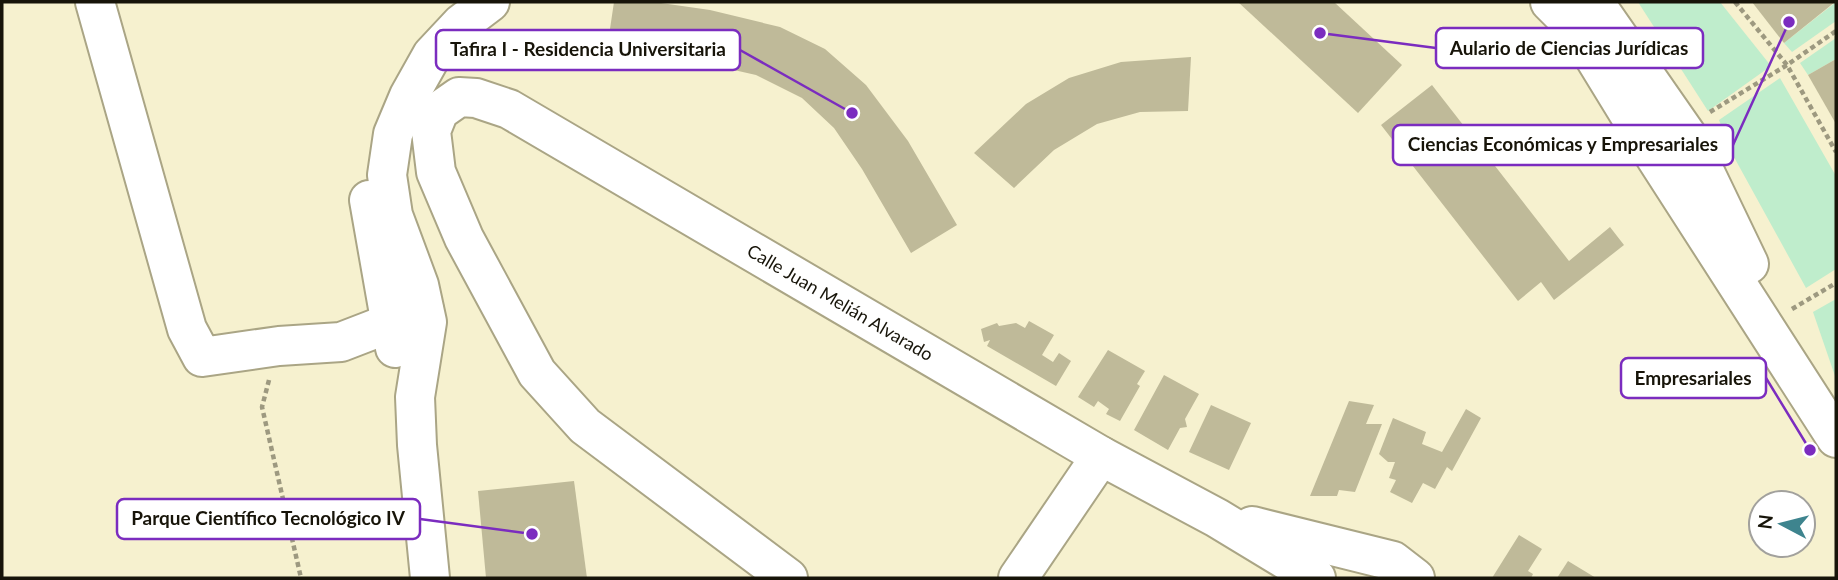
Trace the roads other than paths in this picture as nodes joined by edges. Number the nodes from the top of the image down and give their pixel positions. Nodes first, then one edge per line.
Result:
1 (95, 2) edge
2 (490, 2) edge
3 (1550, 2) edge
4 (1594, 2) edge
5 (432, 55) junction
6 (424, 310) junction
7 (390, 325) junction
8 (1828, 424) edge
9 (417, 445) junction
10 (1101, 456) junction
11 (1217, 518) junction
12 (1391, 572) edge
13 (430, 578) edge
14 (788, 578) edge
15 (1018, 578) edge
16 (1316, 578) edge

1 - 7 street
2 - 5 street
3 - 8 street
4 - 8 street
5 - 6 street
5 - 7 street
6 - 7 street
6 - 9 street
7 - 9 street
9 - 13 street
10 - 11 street, Calle Juan Melián Alvarado
10 - 14 street, Calle Juan Melián Alvarado
10 - 15 street
11 - 12 street, Calle Juan Melián Alvarado
11 - 16 street, Calle Juan Melián Alvarado

